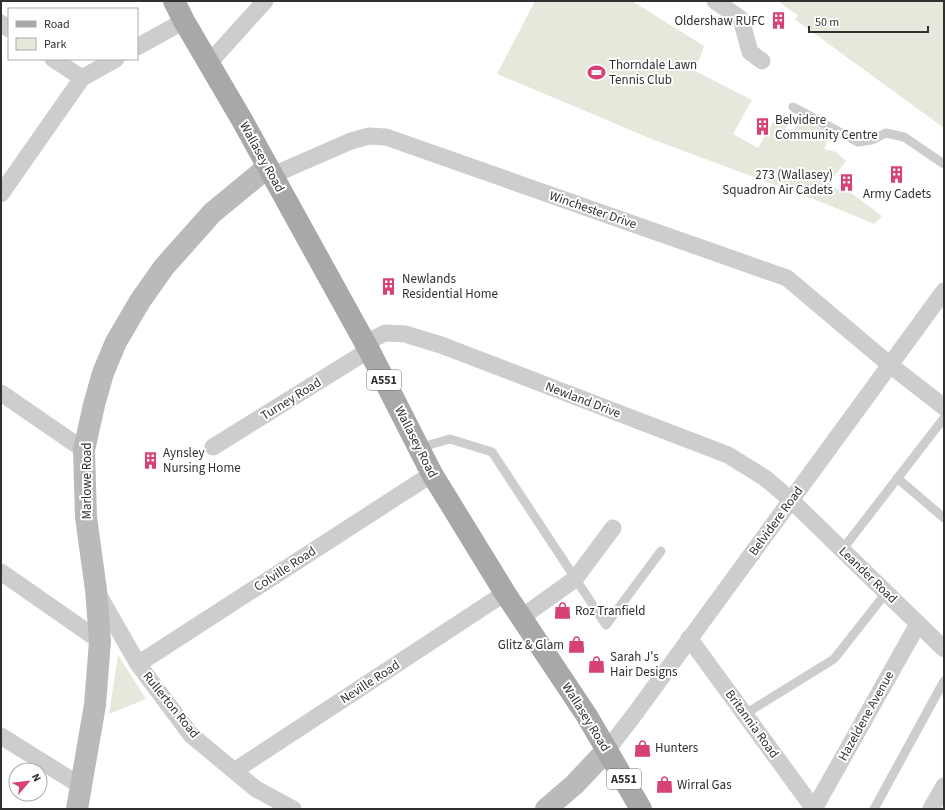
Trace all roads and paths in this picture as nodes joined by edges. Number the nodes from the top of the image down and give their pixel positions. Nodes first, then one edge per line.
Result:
1 (174, 1) edge
2 (265, 1) edge
3 (715, 1) edge
4 (184, 21) junction
5 (138, 46) edge
6 (55, 60) edge
7 (114, 60) edge
8 (762, 62) dead end
9 (209, 63) junction
10 (82, 78) junction
11 (793, 107) dead end
12 (944, 164) edge
13 (271, 171) junction
14 (1, 194) edge
15 (944, 291) edge
16 (367, 346) junction
17 (890, 365) junction
18 (1, 393) edge
19 (944, 407) edge
20 (944, 418) edge
21 (213, 447) dead end
22 (418, 448) junction
23 (84, 450) junction
24 (432, 474) junction
25 (897, 478) junction
26 (791, 500) junction
27 (944, 518) edge
28 (613, 528) dead end
29 (842, 550) junction
30 (661, 551) dead end
31 (1, 572) edge
32 (575, 579) junction
33 (96, 590) junction
34 (505, 593) junction
35 (886, 593) junction
36 (522, 617) junction
37 (918, 624) junction
38 (689, 638) junction
39 (100, 641) junction
40 (944, 649) edge
41 (138, 664) junction
42 (944, 681) edge
43 (745, 714) junction
44 (1, 736) edge
45 (607, 750) junction
46 (234, 771) junction
47 (81, 786) junction
48 (944, 786) edge
49 (77, 809) edge
50 (293, 809) edge
51 (546, 809) edge
52 (641, 809) edge
53 (814, 809) edge
54 (874, 809) edge
55 (931, 809) edge

1 - 4 main road, Wallasey Road / A551
2 - 9 street
3 - 8 street
4 - 5 street
4 - 9 main road, Wallasey Road / A551
6 - 10 street
7 - 10 street
9 - 13 main road, Wallasey Road / A551
10 - 14 street
11 - 12 lane
13 - 16 main road, Wallasey Road / A551
13 - 17 street, Winchester Drive
13 - 23 street, Marlowe Road
15 - 17 street, Belvidere Road
16 - 21 street, Turney Road
16 - 22 main road, Wallasey Road / A551
16 - 26 street, Newland Drive
17 - 19 street, Winchester Drive
17 - 26 street, Belvidere Road
18 - 23 street
20 - 25 lane
22 - 24 main road, Wallasey Road / A551
22 - 32 lane
23 - 33 street, Marlowe Road
24 - 34 main road, Wallasey Road / A551
24 - 41 street, Colville Road
25 - 27 lane
25 - 29 lane
26 - 29 street, Leander Road
26 - 38 street, Belvidere Road
28 - 32 street
29 - 35 street, Leander Road
30 - 32 lane
31 - 39 street
32 - 36 street
33 - 39 street, Marlowe Road
33 - 41 street, Rullerton Road
34 - 36 main road, Wallasey Road / A551
34 - 46 street, Neville Road
35 - 37 street, Leander Road
35 - 43 lane
36 - 45 main road, Wallasey Road / A551
37 - 40 street, Leander Road
37 - 53 street, Hazeldene Avenue
38 - 43 street, Britannia Road
38 - 45 street, Belvidere Road
39 - 47 street, Marlowe Road
41 - 46 street, Rullerton Road
42 - 54 lane
43 - 53 street, Britannia Road
44 - 47 street
45 - 51 street
45 - 52 main road, Wallasey Road / A551
46 - 50 street, Rullerton Road
47 - 49 street, Marlowe Road
48 - 55 street

